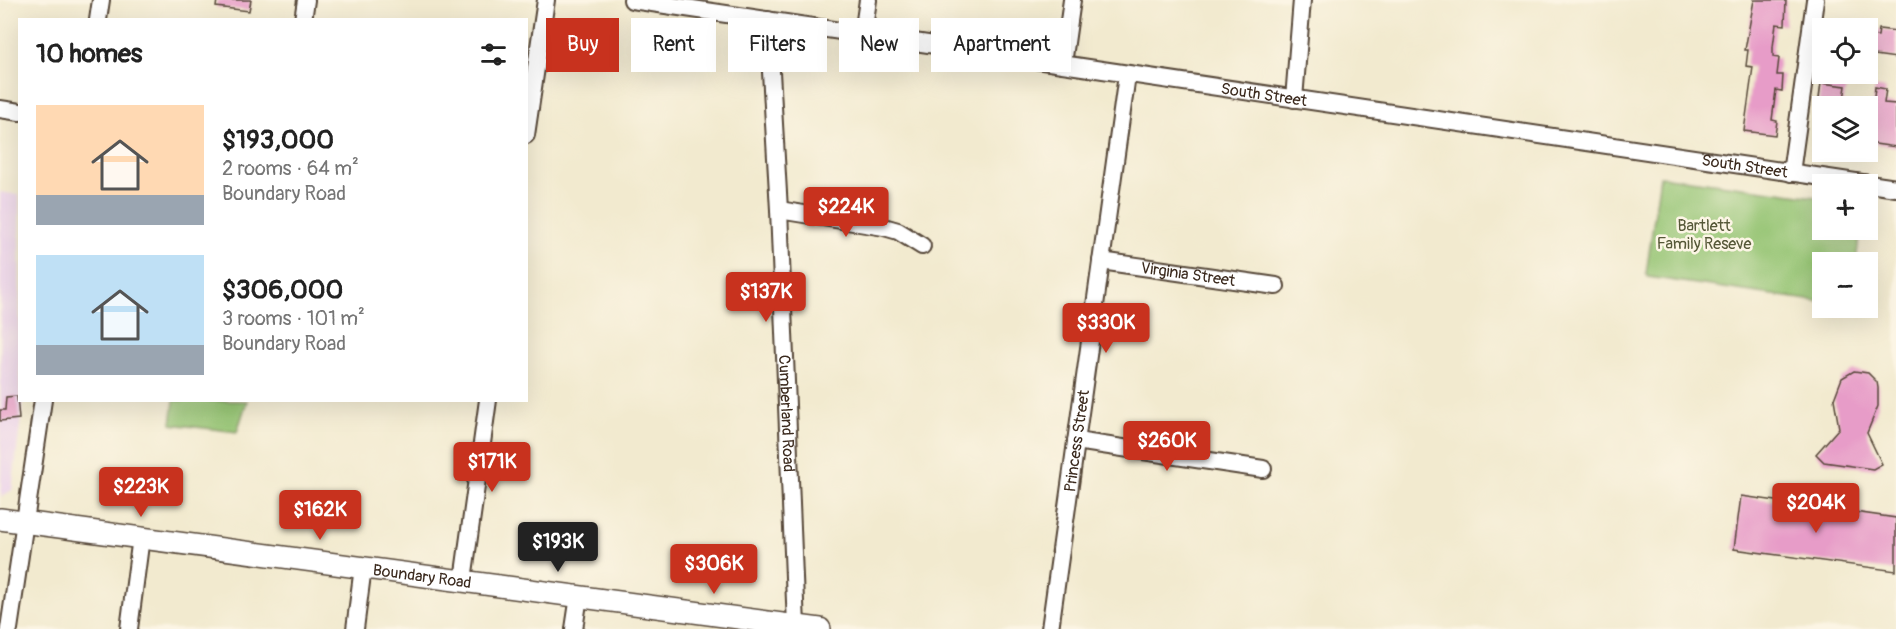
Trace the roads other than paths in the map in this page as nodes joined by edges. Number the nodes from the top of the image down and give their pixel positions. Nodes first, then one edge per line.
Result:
1 (101, 0) edge
2 (306, 0) edge
3 (546, 0) edge
4 (632, 0) edge
5 (867, 0) edge
6 (1072, 0) edge
7 (1302, 0) edge
8 (1815, 0) edge
9 (676, 3) edge
10 (98, 18) edge
11 (303, 18) edge
12 (757, 18) edge
13 (865, 18) edge
14 (1069, 18) edge
15 (1071, 65) edge
16 (771, 72) edge
17 (1127, 75) junction
18 (1294, 99) junction
19 (0, 109) edge
20 (18, 112) edge
21 (528, 122) edge
22 (1791, 172) junction
23 (1896, 188) edge
24 (779, 210) junction
25 (922, 246) dead end
26 (1101, 261) junction
27 (1276, 286) dead end
28 (43, 402) edge
29 (488, 402) edge
30 (1076, 441) junction
31 (1263, 469) dead end
32 (0, 519) edge
33 (26, 522) junction
34 (141, 537) junction
35 (363, 567) junction
36 (462, 580) junction
37 (579, 596) junction
38 (796, 627) edge
39 (9, 629) edge
40 (129, 629) edge
41 (355, 629) edge
42 (574, 629) edge
43 (820, 629) edge
44 (1050, 629) edge

1 - 10 street
2 - 11 street
3 - 21 street
4 - 9 street, South Street
5 - 13 street
6 - 14 street
7 - 18 street
8 - 22 street
9 - 12 street, South Street
15 - 17 street, South Street
16 - 24 street, Cumberland Road
17 - 18 street, South Street
17 - 26 street, Princess Street
18 - 22 street, South Street
19 - 20 street
22 - 23 street, South Street
24 - 25 street
24 - 38 street, Cumberland Road
26 - 27 street, Virginia Street
26 - 30 street, Princess Street
28 - 33 street
29 - 36 street
30 - 31 street
30 - 44 street, Princess Street
32 - 33 main road, Boundary Road
33 - 34 main road, Boundary Road
33 - 39 street
34 - 35 main road, Boundary Road
34 - 40 street
35 - 36 main road, Boundary Road
35 - 41 street
36 - 37 main road, Boundary Road
37 - 38 main road, Boundary Road
37 - 42 street
38 - 43 main road, Boundary Road

